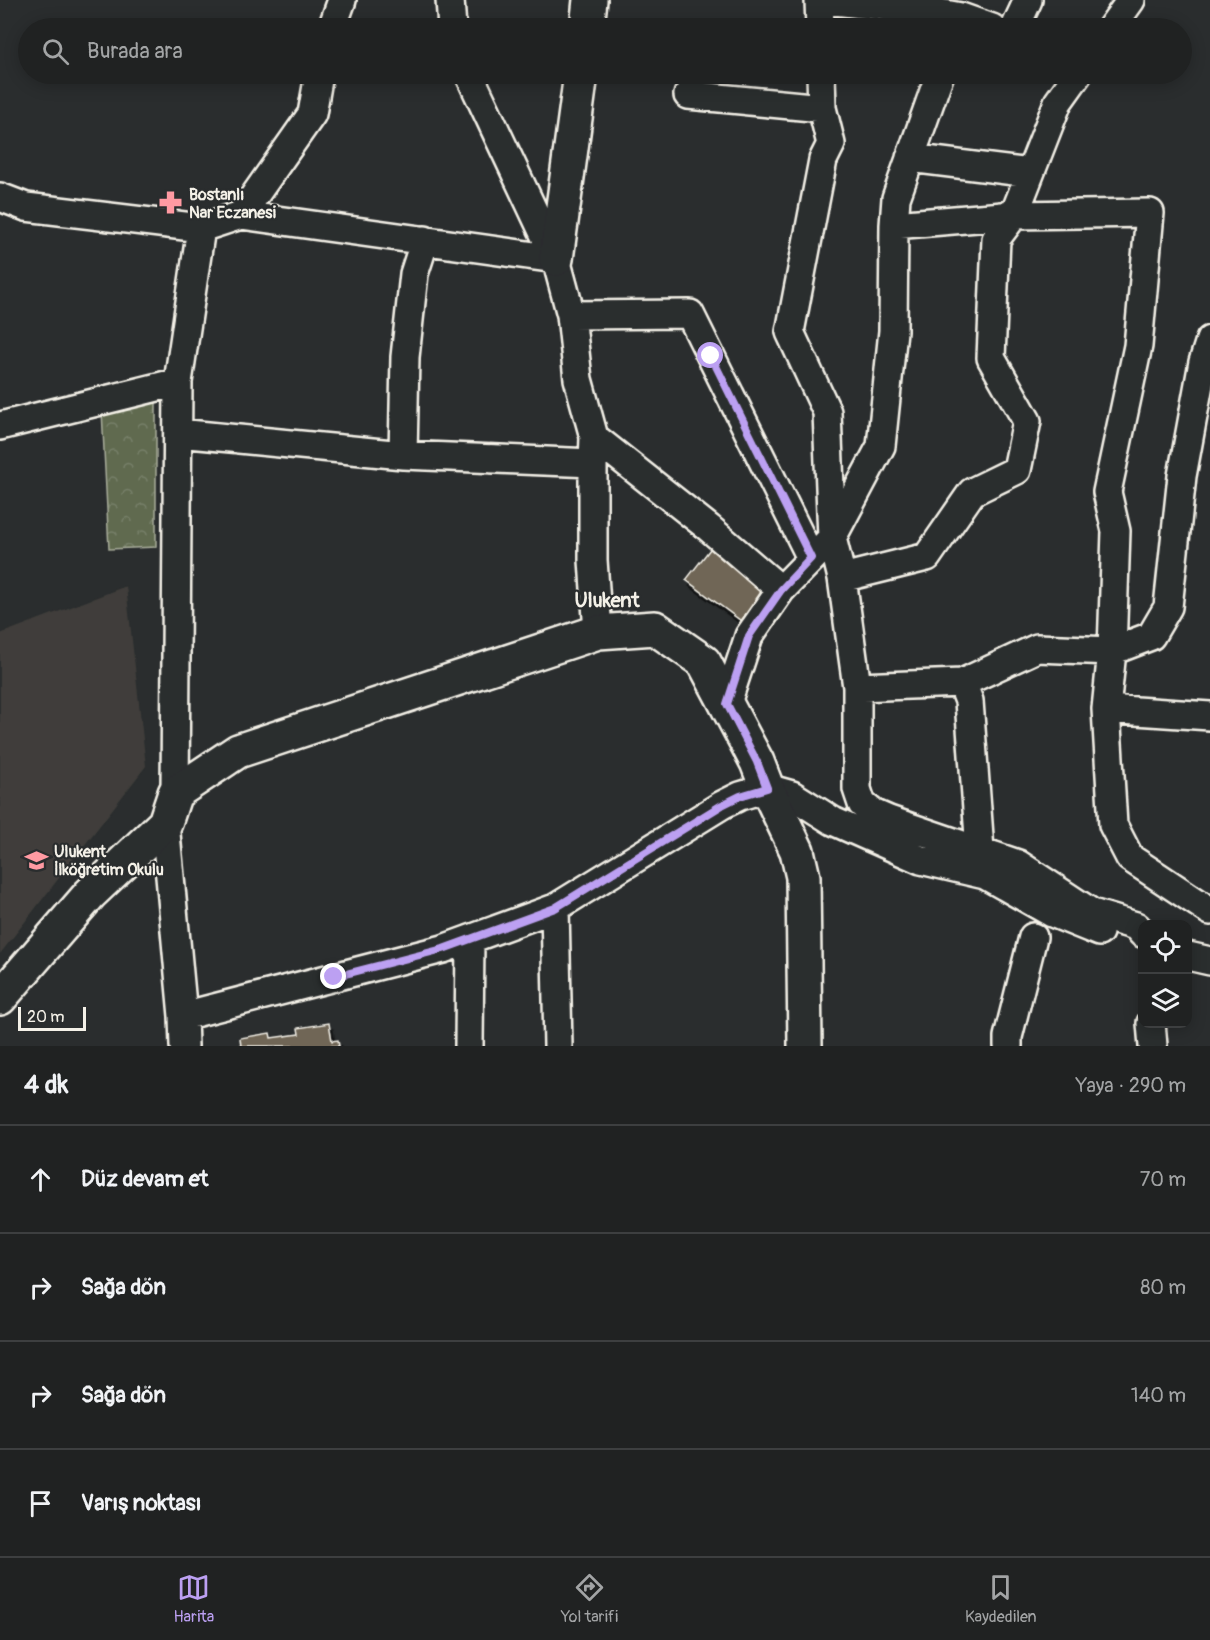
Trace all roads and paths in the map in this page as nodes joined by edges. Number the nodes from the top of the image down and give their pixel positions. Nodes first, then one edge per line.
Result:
1 (342, 0) edge
2 (450, 0) edge
3 (590, 0) edge
4 (819, 0) edge
5 (826, 0) edge
6 (1028, 0) edge
7 (1131, 0) edge
8 (936, 6) edge
9 (336, 18) edge
10 (451, 18) edge
11 (588, 18) edge
12 (820, 18) edge
13 (952, 18) edge
14 (1020, 18) edge
15 (1118, 18) edge
16 (317, 84) edge
17 (474, 84) edge
18 (580, 84) edge
19 (821, 84) edge
20 (936, 84) edge
21 (1071, 84) edge
22 (688, 95) dead end
23 (822, 108) junction
24 (910, 158) junction
25 (1030, 173) junction
26 (0, 196) edge
27 (241, 215) junction
28 (1014, 215) junction
29 (894, 225) junction
30 (201, 228) junction
31 (425, 240) junction
32 (556, 259) junction
33 (571, 315) junction
34 (1210, 340) edge
35 (178, 382) junction
36 (0, 426) edge
37 (178, 433) junction
38 (593, 450) junction
39 (403, 455) junction
40 (832, 538) junction
41 (811, 558) junction
42 (842, 578) junction
43 (781, 590) junction
44 (598, 632) junction
45 (1112, 651) junction
46 (962, 683) junction
47 (857, 687) junction
48 (727, 704) junction
49 (1106, 710) junction
50 (1210, 716) edge
51 (767, 788) junction
52 (175, 793) junction
53 (165, 824) junction
54 (980, 850) junction
55 (555, 908) junction
56 (1210, 911) edge
57 (1138, 928) edge
58 (1033, 937) dead end
59 (470, 939) junction
60 (1138, 946) edge
61 (1192, 957) edge
62 (1210, 961) edge
63 (0, 998) edge
64 (183, 1016) junction
65 (1151, 1028) edge
66 (184, 1046) edge
67 (469, 1046) edge
68 (558, 1046) edge
69 (805, 1046) edge
70 (1008, 1046) edge
71 (1153, 1046) edge

1 - 9 street
2 - 10 street
3 - 11 street
4 - 12 street
5 - 8 street
6 - 14 street
7 - 15 street
8 - 13 street
16 - 27 street
17 - 32 street
18 - 32 street
19 - 23 street
20 - 24 street
21 - 25 street
22 - 23 street
23 - 40 street
24 - 25 street
24 - 29 street
25 - 28 street
26 - 30 street
27 - 30 street
27 - 31 street
28 - 29 street
28 - 42 street
28 - 45 street
29 - 40 street
30 - 35 street
31 - 32 street
31 - 39 street
32 - 33 street
33 - 38 street
33 - 41 street
34 - 45 street
35 - 36 street
35 - 37 street
37 - 39 street
37 - 52 street
38 - 39 street
38 - 43 street
38 - 44 street
40 - 41 street
40 - 42 street
41 - 43 street
42 - 47 street
43 - 48 street
44 - 48 street
44 - 52 street
45 - 46 street
45 - 49 street
46 - 47 street
46 - 54 street
47 - 54 street
48 - 51 street
49 - 50 street
49 - 56 street
51 - 55 street
51 - 60 street
51 - 69 street
52 - 53 street
53 - 63 street
53 - 64 street
54 - 57 street
55 - 59 street
55 - 68 street
58 - 70 street
59 - 64 street
59 - 67 street
61 - 62 street
64 - 66 street
65 - 71 street

